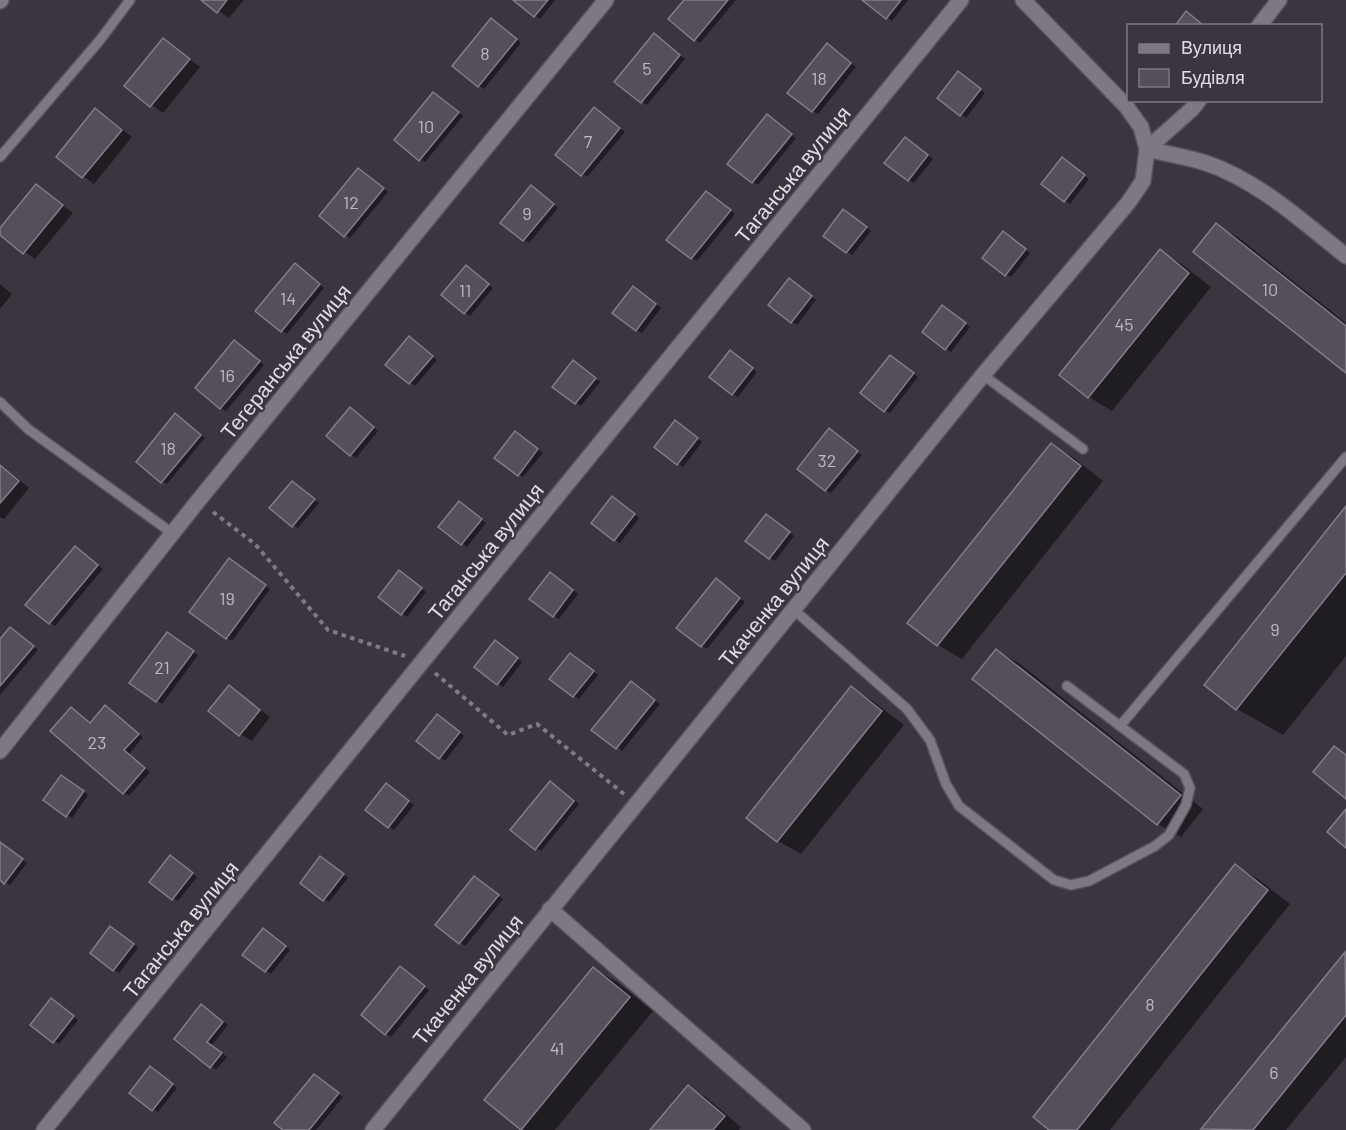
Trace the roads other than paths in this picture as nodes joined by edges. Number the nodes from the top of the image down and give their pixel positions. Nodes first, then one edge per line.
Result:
1 (130, 0) edge
2 (606, 0) edge
3 (961, 0) edge
4 (1023, 0) edge
5 (1279, 0) edge
6 (1261, 24) edge
7 (1197, 102) edge
8 (1147, 149) junction
9 (0, 157) edge
10 (1346, 256) edge
11 (982, 375) junction
12 (0, 402) edge
13 (1083, 449) dead end
14 (1346, 457) edge
15 (172, 533) junction
16 (793, 609) junction
17 (1067, 686) dead end
18 (1120, 726) junction
19 (0, 751) edge
20 (550, 909) junction
21 (44, 1130) edge
22 (373, 1130) edge
23 (803, 1130) edge

1 - 9 lane
2 - 15 street, Тегеранська вулиця
3 - 21 street, Таганська вулиця
4 - 8 street
5 - 6 street
7 - 8 street
8 - 10 street
8 - 11 street, Ткаченка вулиця
11 - 13 lane
11 - 16 street, Ткаченка вулиця
12 - 15 lane
14 - 18 lane
15 - 19 street, Тегеранська вулиця
16 - 18 lane
16 - 20 street, Ткаченка вулиця
17 - 18 lane
20 - 22 street, Ткаченка вулиця
20 - 23 street

